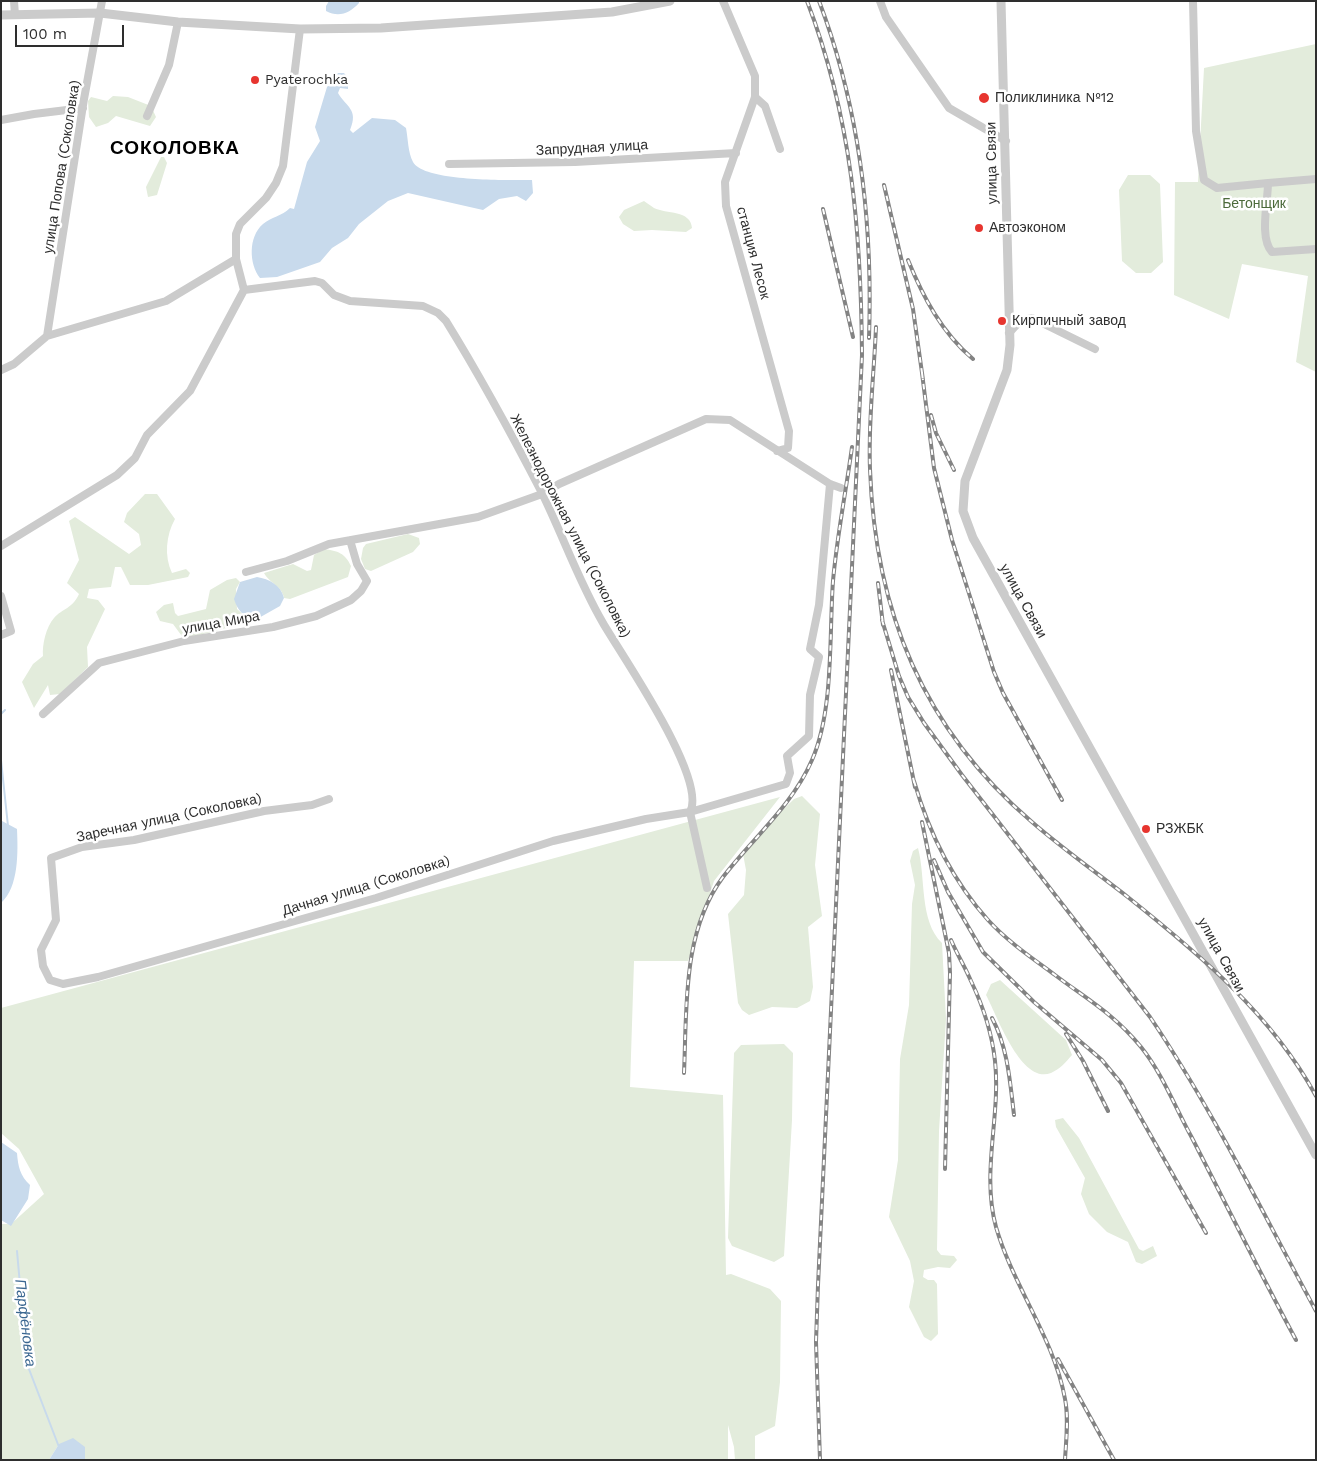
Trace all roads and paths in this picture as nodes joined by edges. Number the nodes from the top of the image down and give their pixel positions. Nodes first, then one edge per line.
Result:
1 (14, 1) edge
2 (102, 1) edge
3 (670, 1) edge
4 (723, 1) edge
5 (880, 1) edge
6 (1000, 1) edge
7 (1193, 1) edge
8 (100, 13) junction
9 (1, 15) edge
10 (15, 15) junction
11 (178, 22) junction
12 (300, 30) junction
13 (755, 97) junction
14 (83, 108) junction
15 (147, 116) dead end
16 (1, 120) edge
17 (1006, 141) junction
18 (780, 149) dead end
19 (736, 152) junction
20 (449, 164) dead end
21 (1316, 179) edge
22 (1268, 183) junction
23 (1316, 249) edge
24 (236, 259) junction
25 (244, 290) junction
26 (1010, 333) junction
27 (47, 336) junction
28 (1095, 349) dead end
29 (1, 370) edge
30 (777, 451) junction
31 (830, 484) junction
32 (841, 488) dead end
33 (542, 494) junction
34 (350, 540) junction
35 (1, 546) edge
36 (246, 572) dead end
37 (1, 596) edge
38 (1, 635) edge
39 (43, 714) dead end
40 (329, 799) dead end
41 (690, 812) junction
42 (708, 888) dead end
43 (50, 980) joint
44 (1316, 1155) edge

1 - 10 street
2 - 8 street, улица Попова (Соколовка)
3 - 12 street
4 - 13 street, станция Лесок
5 - 17 street
6 - 17 street, улица Связи
7 - 22 street
8 - 10 street
8 - 11 street
8 - 14 street, улица Попова (Соколовка)
9 - 10 street
11 - 12 street
11 - 15 street
12 - 24 street
13 - 18 street
13 - 19 street, станция Лесок
14 - 16 street
14 - 27 street, улица Попова (Соколовка)
17 - 26 street, улица Связи
19 - 20 street, Запрудная улица
19 - 30 street, станция Лесок
21 - 22 street
22 - 23 street
24 - 25 street
24 - 27 street
25 - 33 street, Железнодорожная улица (Соколовка)
25 - 35 street
26 - 28 street
26 - 44 street, улица Связи
27 - 29 street
30 - 31 street
30 - 33 street
31 - 32 street
31 - 41 street, Дачная улица (Соколовка)
33 - 34 street
33 - 41 street, Железнодорожная улица (Соколовка)
34 - 36 street
34 - 39 street, улица Мира
37 - 38 street
40 - 43 street, Заречная улица (Соколовка)
41 - 42 street, Железнодорожная улица (Соколовка)
41 - 43 street, Дачная улица (Соколовка)

